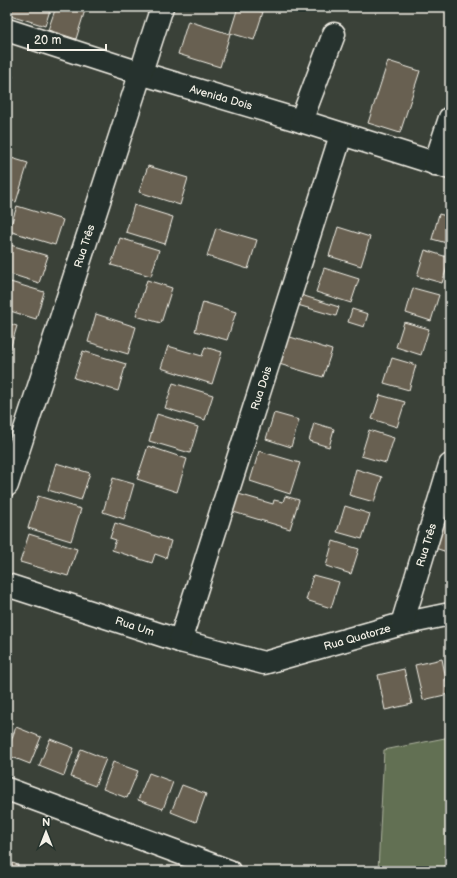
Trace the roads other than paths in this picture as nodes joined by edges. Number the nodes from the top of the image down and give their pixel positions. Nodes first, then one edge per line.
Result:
1 (162, 7) edge
2 (7, 30) edge
3 (334, 34) dead end
4 (140, 73) junction
5 (450, 118) edge
6 (301, 121) junction
7 (341, 135) junction
8 (442, 166) edge
9 (450, 465) edge
10 (7, 485) edge
11 (7, 585) edge
12 (450, 614) edge
13 (402, 624) junction
14 (180, 641) junction
15 (264, 663) joint
16 (7, 789) edge
17 (229, 871) edge

1 - 4 street, Rua Três
2 - 4 street, Avenida Dois
3 - 6 street
4 - 6 street, Avenida Dois
4 - 10 street, Rua Três
5 - 8 street
6 - 7 street, Avenida Dois
7 - 8 street, Avenida Dois
7 - 14 street, Rua Dois
9 - 13 street, Rua Três
11 - 14 street, Rua Um
12 - 13 street, Rua Quatorze
13 - 15 street, Rua Quatorze
14 - 15 street, Rua Um
16 - 17 street

